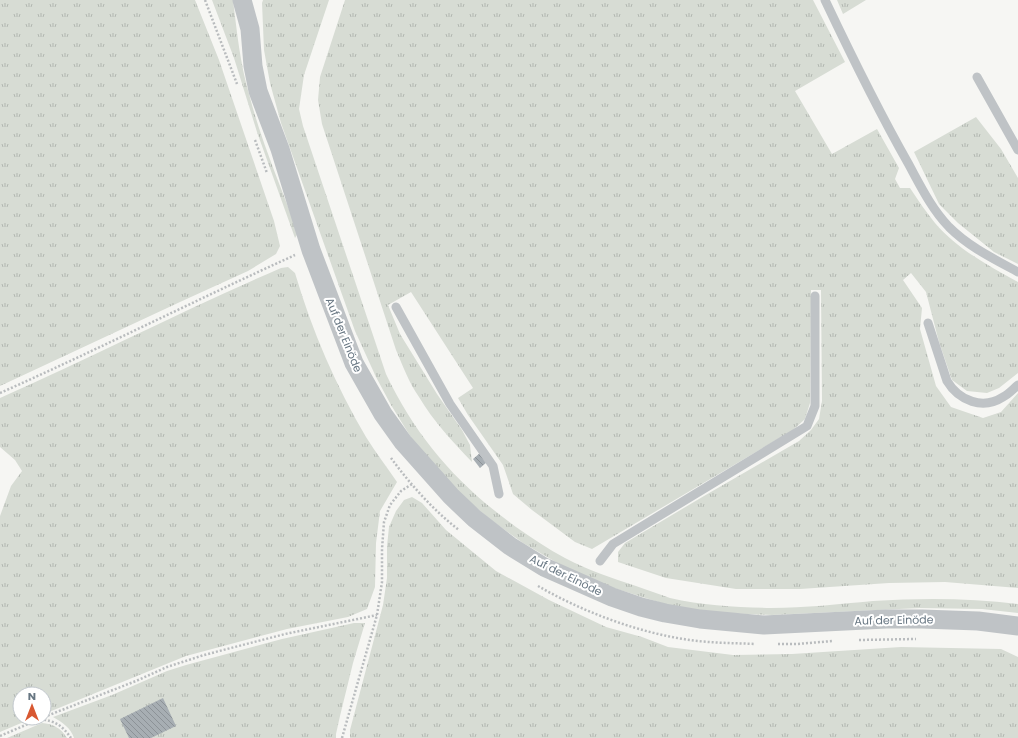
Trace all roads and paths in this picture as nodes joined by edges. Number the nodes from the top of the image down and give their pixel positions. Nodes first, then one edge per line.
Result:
1 (205, 0) edge
2 (242, 0) edge
3 (256, 0) edge
4 (825, 0) edge
5 (250, 28) junction
6 (977, 77) dead end
7 (239, 91) dead end
8 (254, 135) dead end
9 (1018, 150) edge
10 (269, 179) dead end
11 (293, 250) dead end
12 (296, 255) junction
13 (298, 260) dead end
14 (1018, 272) edge
15 (815, 296) dead end
16 (396, 307) dead end
17 (928, 323) dead end
18 (1018, 385) edge
19 (0, 393) edge
20 (389, 455) dead end
21 (412, 484) junction
22 (499, 494) dead end
23 (462, 533) dead end
24 (600, 561) dead end
25 (535, 584) dead end
26 (376, 615) junction
27 (1018, 626) edge
28 (916, 639) dead end
29 (856, 640) dead end
30 (836, 641) dead end
31 (758, 644) dead end
32 (773, 644) dead end
33 (52, 714) edge
34 (52, 721) edge
35 (23, 726) edge
36 (0, 736) edge
37 (71, 738) edge
38 (342, 738) edge

1 - 7 path
2 - 5 street
3 - 5 street
4 - 14 lane
5 - 27 street, Auf der Einöde
6 - 9 lane
8 - 10 path
11 - 12 path
12 - 13 path
12 - 19 path
15 - 24 lane
16 - 22 lane
17 - 18 lane
20 - 21 path
21 - 23 path
21 - 26 path
25 - 31 path
26 - 33 path
26 - 38 path
28 - 29 path
30 - 32 path
34 - 37 path
35 - 36 path

